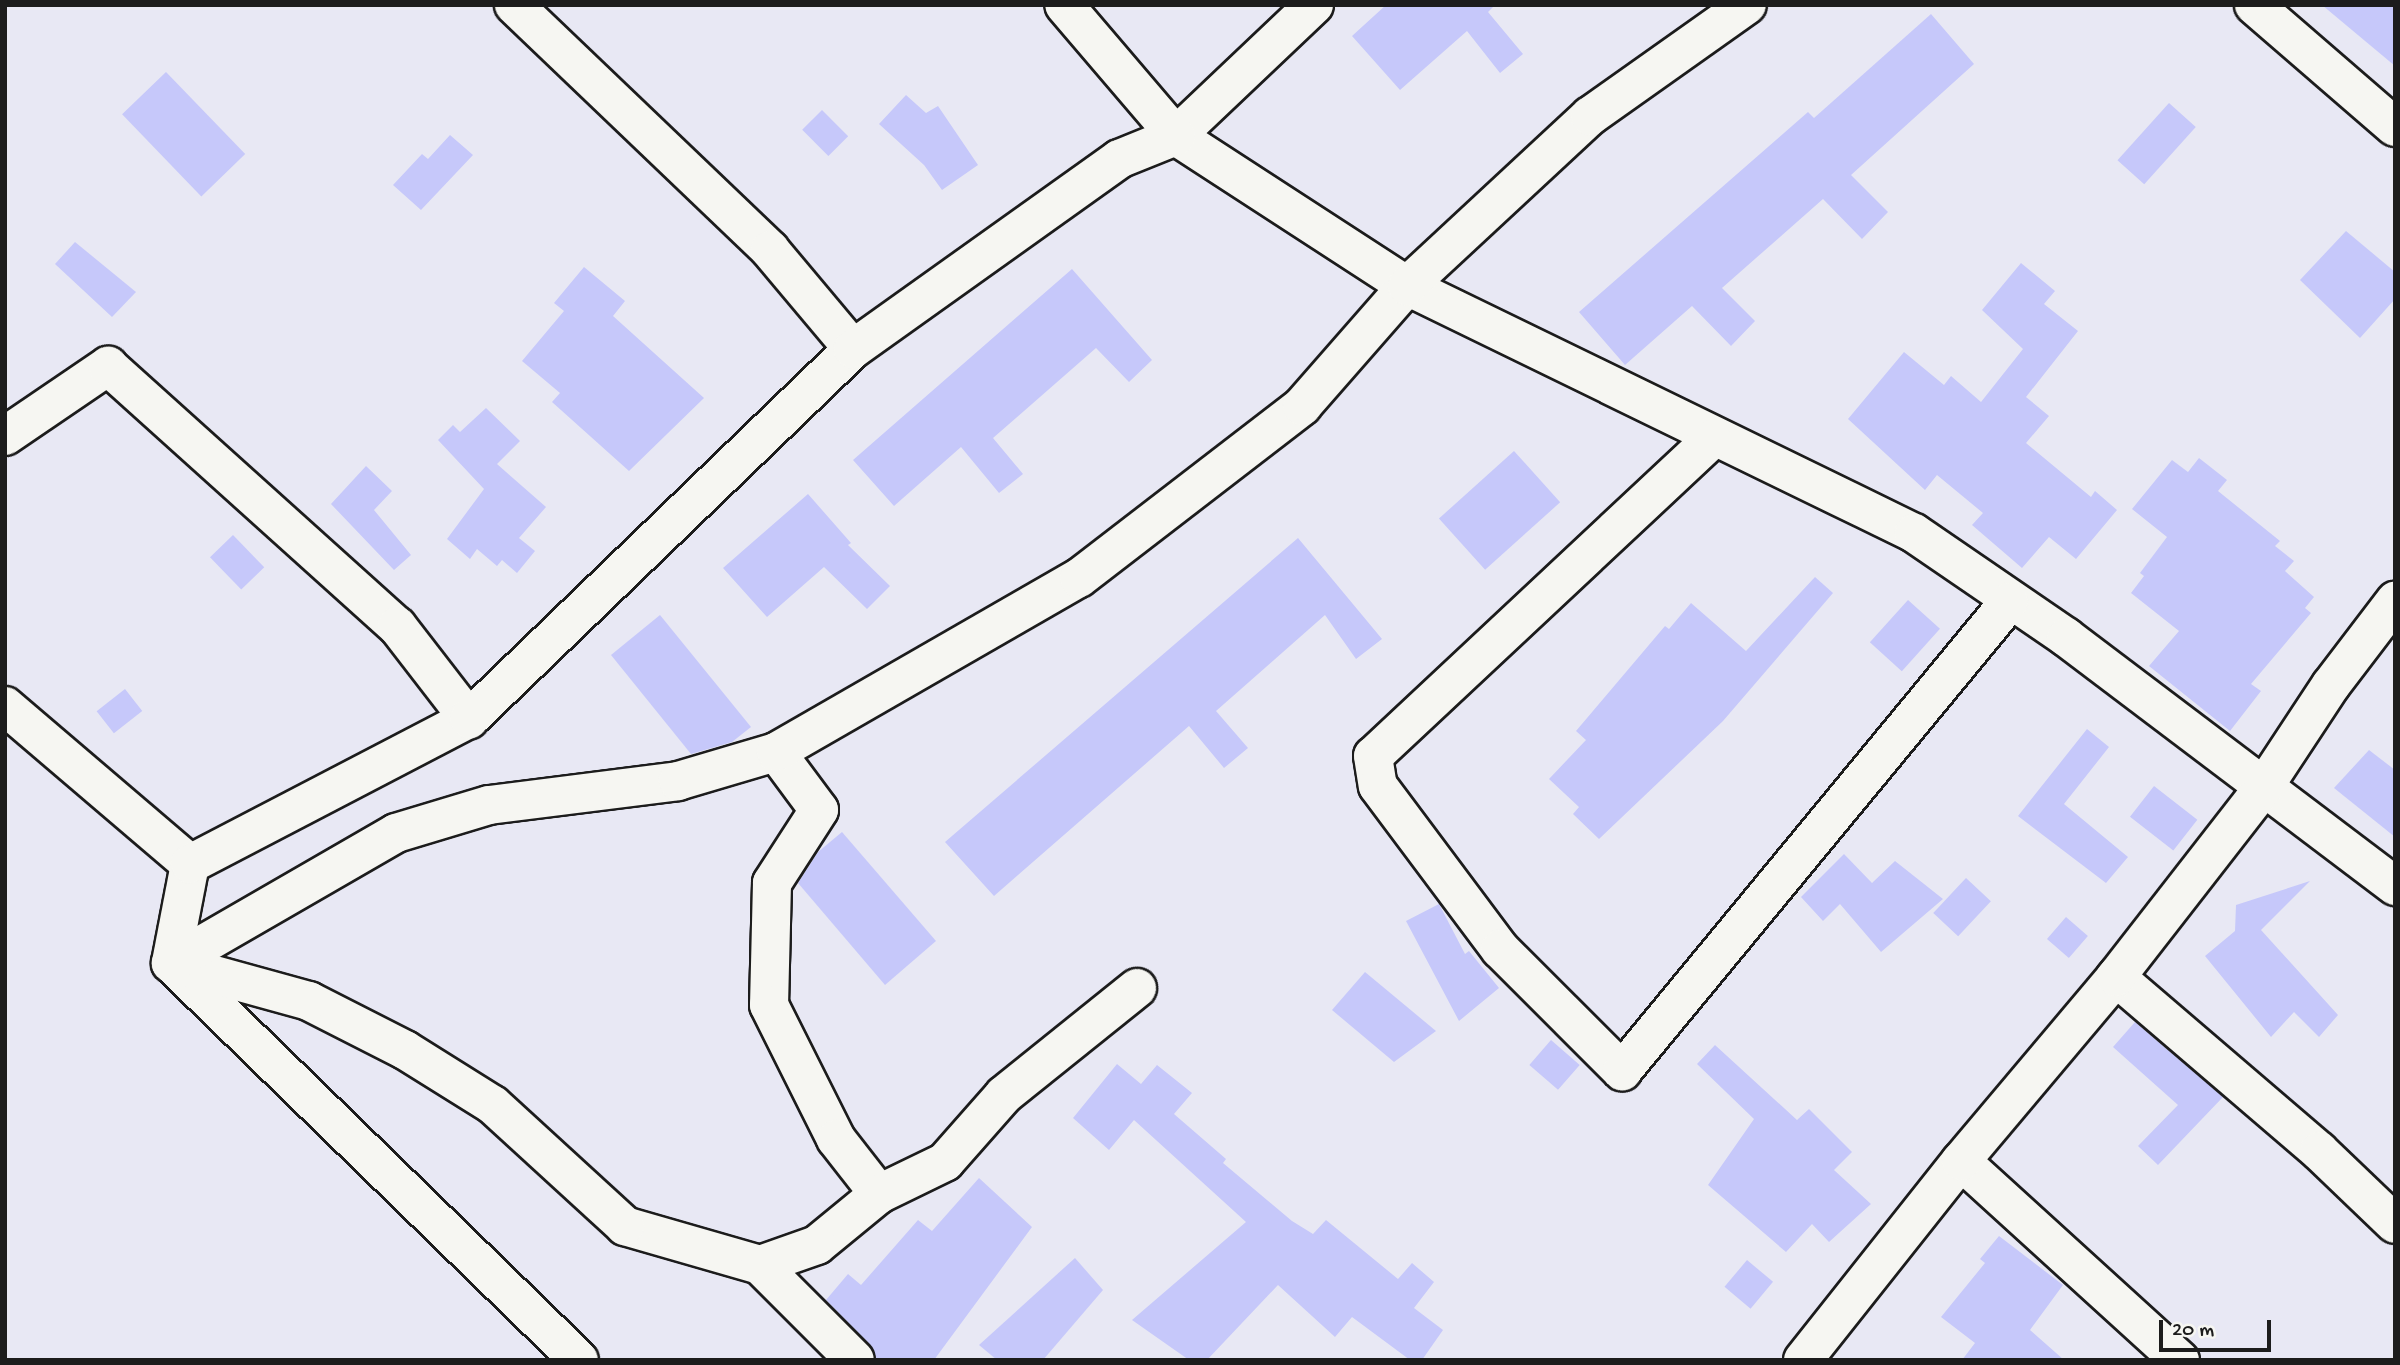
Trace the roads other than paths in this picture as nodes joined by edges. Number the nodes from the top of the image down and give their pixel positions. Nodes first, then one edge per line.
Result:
1 (514, 5) edge
2 (1064, 5) edge
3 (1314, 5) edge
4 (1747, 5) edge
5 (2254, 5) edge
6 (2395, 127) edge
7 (1176, 136) junction
8 (1407, 286) junction
9 (853, 349) junction
10 (5, 436) edge
11 (1712, 439) junction
12 (2395, 601) edge
13 (2009, 602) junction
14 (5, 706) edge
15 (469, 719) junction
16 (776, 752) junction
17 (2263, 788) junction
18 (190, 864) junction
19 (2395, 886) edge
20 (171, 963) junction
21 (2116, 977) junction
22 (1137, 988) dead end
23 (1961, 1161) junction
24 (879, 1195) junction
25 (2395, 1224) edge
26 (760, 1265) junction
27 (1804, 1359) edge
28 (579, 1360) edge
29 (855, 1360) edge
30 (2180, 1360) edge

1 - 9 street
2 - 7 street
3 - 7 street
4 - 8 street
5 - 6 street
7 - 8 street
7 - 9 street
8 - 11 street
8 - 16 street
9 - 15 street
10 - 15 street
11 - 13 street
11 - 13 street
12 - 17 street
13 - 17 street
14 - 18 street
15 - 18 street
16 - 20 street
16 - 24 street
17 - 19 street
17 - 21 street
18 - 20 street
20 - 26 street
20 - 28 street
21 - 23 street
21 - 25 street
22 - 24 street
23 - 27 street
23 - 30 street
24 - 26 street
26 - 29 street

